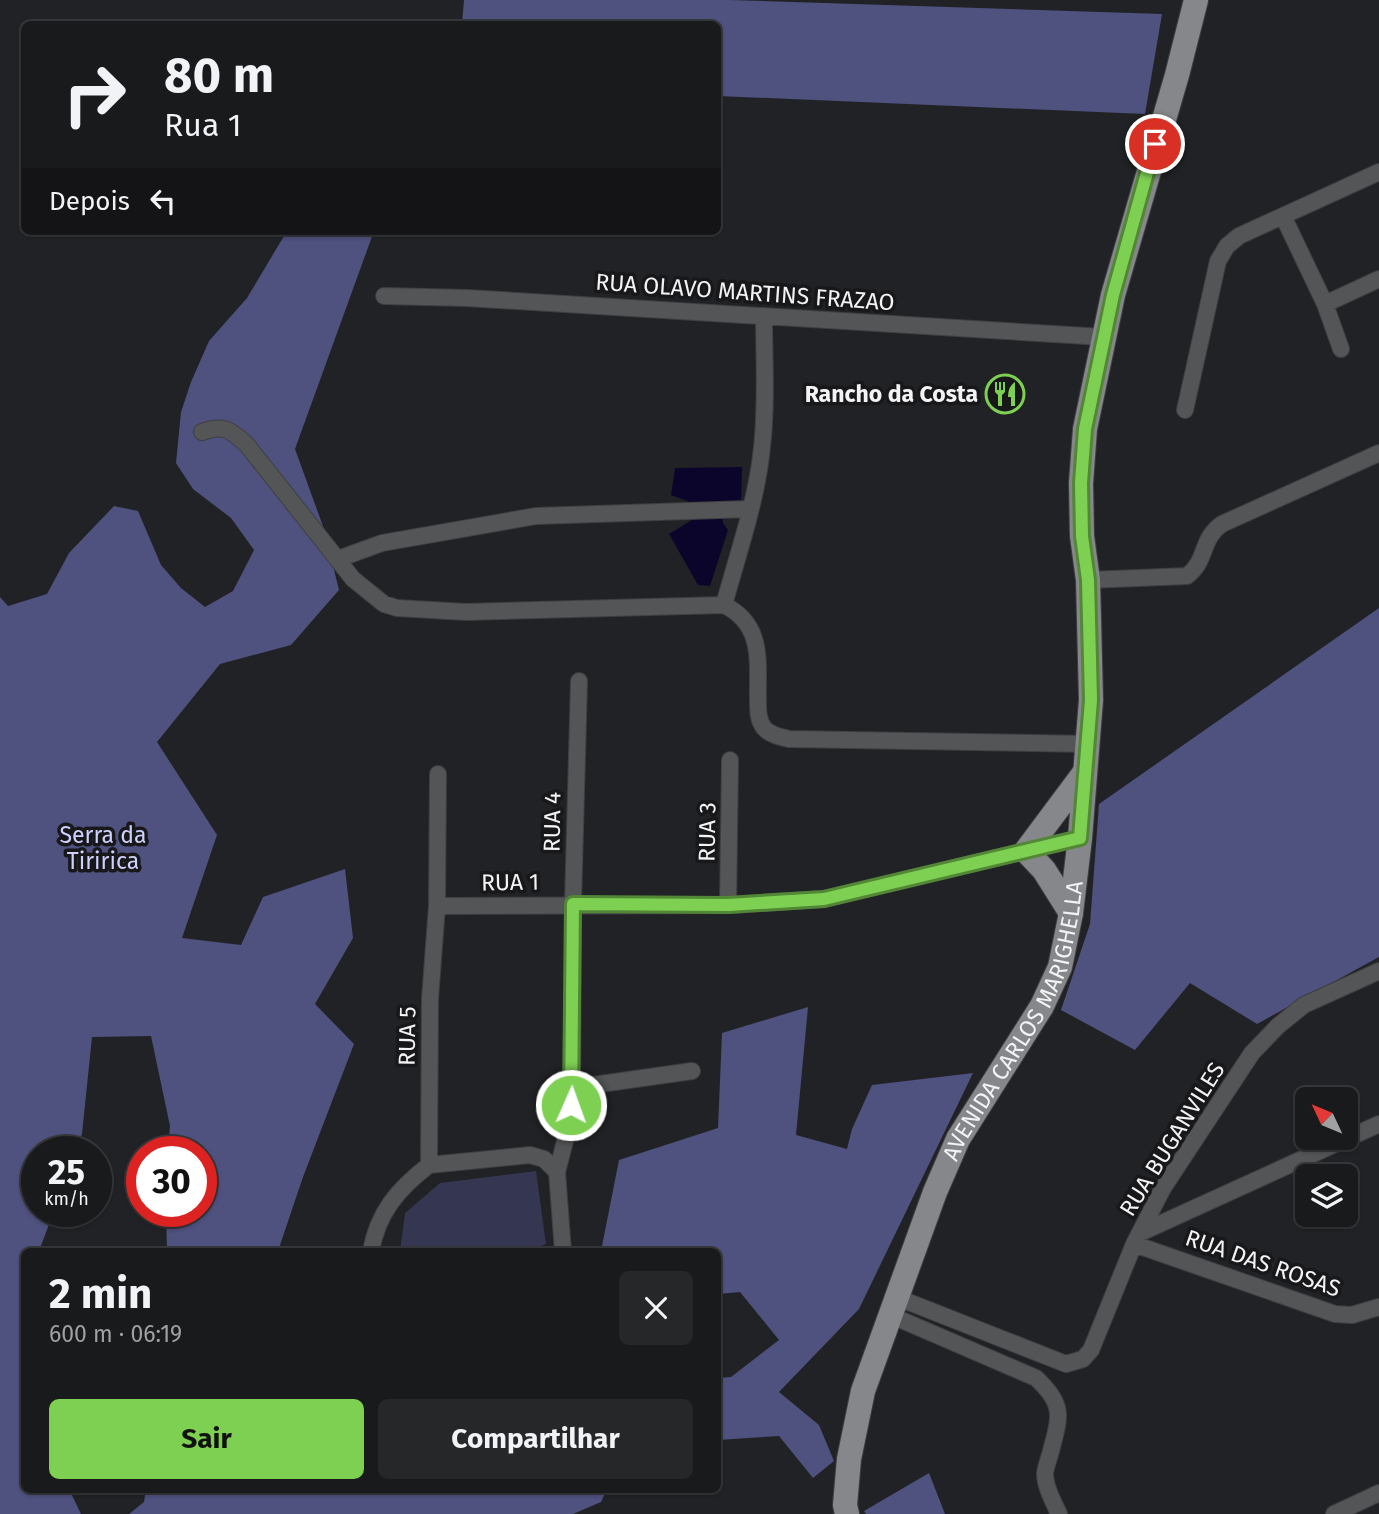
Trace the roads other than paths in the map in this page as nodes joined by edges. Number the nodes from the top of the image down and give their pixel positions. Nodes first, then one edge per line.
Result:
1 (1192, 7) edge
2 (1379, 172) edge
3 (1283, 216) junction
4 (1379, 279) edge
5 (384, 296) dead end
6 (1325, 304) junction
7 (764, 316) junction
8 (1103, 337) junction
9 (1341, 349) dead end
10 (1185, 410) dead end
11 (202, 432) dead end
12 (1379, 453) edge
13 (749, 509) junction
14 (338, 559) junction
15 (1088, 580) junction
16 (724, 605) junction
17 (579, 681) dead end
18 (1088, 744) junction
19 (730, 760) dead end
20 (1086, 771) junction
21 (438, 774) dead end
22 (1080, 838) junction
23 (1027, 851) junction
24 (573, 904) junction
25 (728, 905) junction
26 (437, 906) junction
27 (1071, 913) junction
28 (1379, 971) edge
29 (691, 1071) dead end
30 (572, 1088) junction
31 (1379, 1124) edge
32 (429, 1165) junction
33 (557, 1172) junction
34 (1137, 1238) junction
35 (372, 1248) edge
36 (563, 1248) edge
37 (893, 1306) junction
38 (1379, 1307) edge
39 (1379, 1493) edge
40 (847, 1514) edge
41 (1059, 1514) edge
42 (1334, 1514) edge

1 - 8 main road, AVENIDA CARLOS MARIGHELLA
2 - 3 street
3 - 6 street
3 - 10 street
4 - 6 street
5 - 7 street, RUA OLAVO MARTINS FRAZAO
6 - 9 street
7 - 8 street, RUA OLAVO MARTINS FRAZAO
7 - 13 street
8 - 15 main road, AVENIDA CARLOS MARIGHELLA
11 - 14 street
12 - 15 street
13 - 14 street
13 - 16 street
14 - 16 street
15 - 18 main road, AVENIDA CARLOS MARIGHELLA
16 - 18 street
17 - 24 street, RUA 4
18 - 20 main road, AVENIDA CARLOS MARIGHELLA
19 - 25 street, RUA 3
20 - 22 main road, AVENIDA CARLOS MARIGHELLA
20 - 23 main road
21 - 26 street, RUA 5
22 - 23 street, RUA 1
22 - 27 main road, AVENIDA CARLOS MARIGHELLA
23 - 25 street, RUA 1
23 - 27 main road
24 - 25 street, RUA 1
24 - 26 street, RUA 1
24 - 30 street, RUA 4
26 - 32 street, RUA 5
27 - 37 main road, AVENIDA CARLOS MARIGHELLA
28 - 34 street, RUA BUGANVILES
29 - 30 street
30 - 33 street, RUA 4
31 - 34 street
32 - 33 street
32 - 35 street
33 - 36 street, RUA 4
34 - 37 street, RUA BUGANVILES
34 - 38 street, RUA DAS ROSAS
37 - 40 main road, AVENIDA CARLOS MARIGHELLA
37 - 41 street
39 - 42 street

